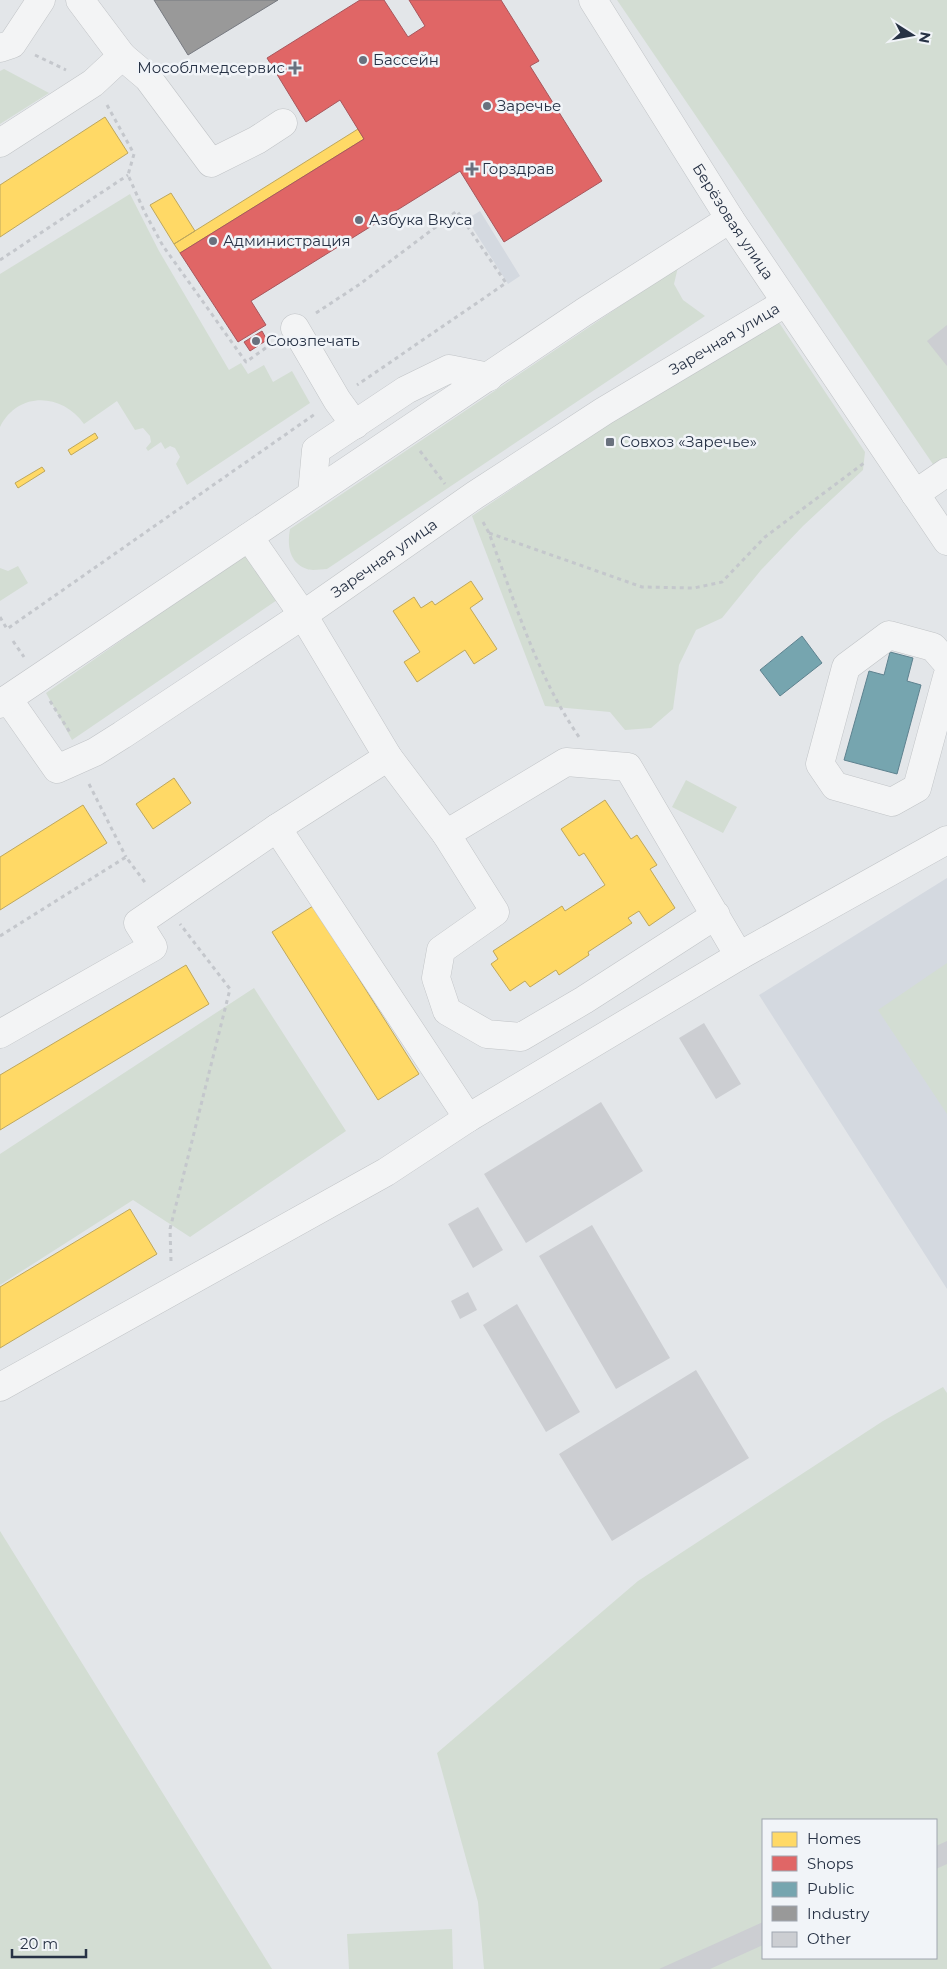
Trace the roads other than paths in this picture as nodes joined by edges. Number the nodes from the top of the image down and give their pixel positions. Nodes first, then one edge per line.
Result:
1 (41, 0) edge
2 (80, 0) edge
3 (593, 0) edge
4 (6, 46) edge
5 (122, 56) junction
6 (283, 123) dead end
7 (0, 143) edge
8 (730, 219) junction
9 (785, 303) junction
10 (295, 328) road end
11 (489, 377) junction
12 (355, 425) junction
13 (947, 472) edge
14 (312, 494) junction
15 (915, 494) junction
16 (249, 537) junction
17 (947, 541) edge
18 (302, 614) junction
19 (947, 663) edge
20 (947, 677) edge
21 (4, 702) edge
22 (388, 757) junction
23 (277, 828) junction
24 (446, 834) junction
25 (947, 840) edge
26 (716, 915) junction
27 (739, 956) junction
28 (0, 1034) edge
29 (468, 1118) junction
30 (0, 1387) edge

1 - 4 street
2 - 5 street
3 - 8 street, Берёзовая улица
5 - 6 street
5 - 7 street
8 - 9 street, Берёзовая улица
8 - 11 street, Заречная улица
9 - 15 street, Берёзовая улица
9 - 18 street, Заречная улица
10 - 12 street
11 - 12 street
11 - 14 street, Заречная улица
12 - 14 street
13 - 15 street
14 - 16 street, Заречная улица
15 - 17 street, Берёзовая улица
16 - 18 street
16 - 21 street, Заречная улица
18 - 21 street, Заречная улица
18 - 22 street
19 - 20 street
22 - 23 street
22 - 24 street
23 - 28 street
23 - 29 street
24 - 26 street
24 - 26 street
25 - 27 street
26 - 27 street
27 - 29 street
29 - 30 street

